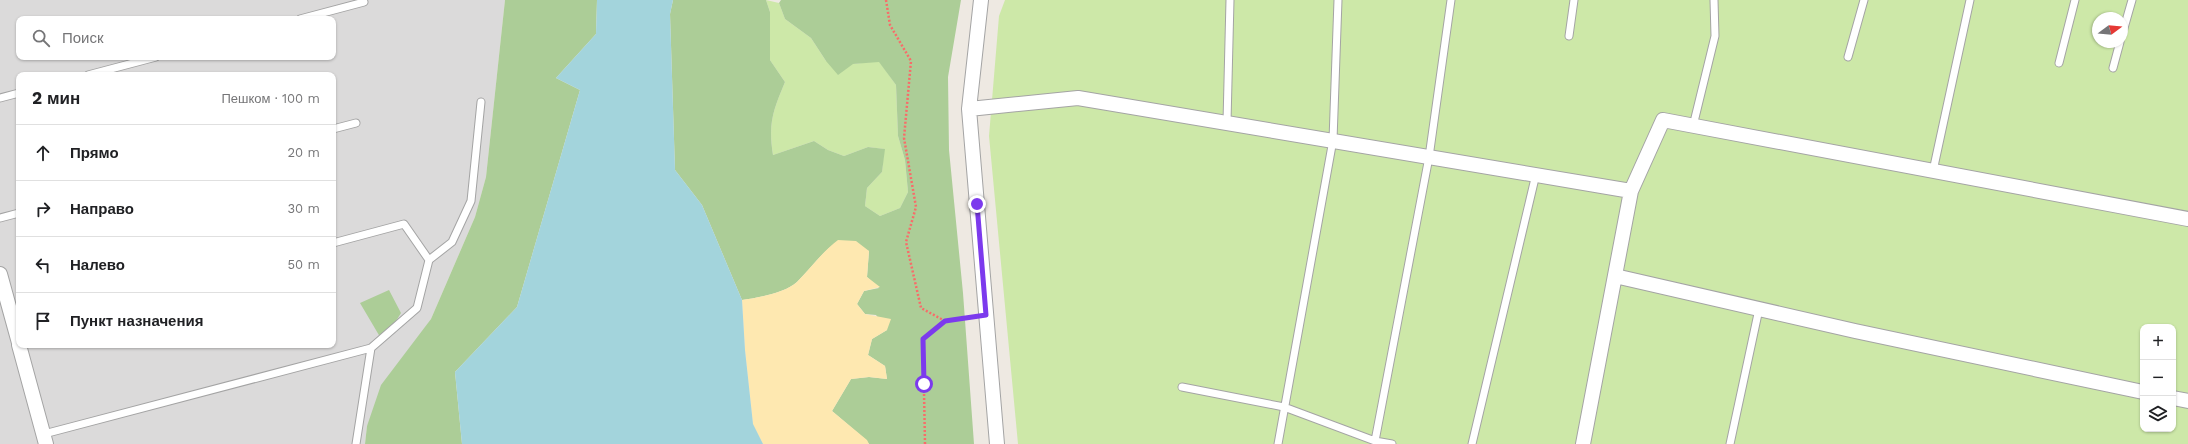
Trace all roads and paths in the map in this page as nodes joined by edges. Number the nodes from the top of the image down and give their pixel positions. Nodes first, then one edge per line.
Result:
1 (886, 0) edge
2 (981, 0) edge
3 (1230, 0) edge
4 (1338, 0) edge
5 (1451, 0) edge
6 (1574, 0) edge
7 (1714, 0) edge
8 (1864, 0) edge
9 (1970, 0) edge
10 (2075, 0) edge
11 (2132, 0) edge
12 (364, 2) dead end
13 (2128, 14) edge
14 (311, 16) edge
15 (1569, 36) dead end
16 (2118, 48) edge
17 (1848, 57) dead end
18 (145, 60) edge
19 (2059, 63) dead end
20 (2113, 68) dead end
21 (99, 72) edge
22 (16, 94) edge
23 (0, 98) edge
24 (481, 102) dead end
25 (969, 109) junction
26 (1227, 122) junction
27 (356, 123) dead end
28 (1693, 126) junction
29 (336, 128) edge
30 (1333, 140) junction
31 (1429, 157) junction
32 (1933, 171) junction
33 (1536, 174) junction
34 (1631, 191) junction
35 (16, 213) edge
36 (0, 218) edge
37 (2188, 218) edge
38 (336, 242) edge
39 (429, 260) junction
40 (0, 274) edge
41 (1615, 276) junction
42 (1760, 309) junction
43 (986, 315) junction
44 (945, 321) junction
45 (16, 325) edge
46 (20, 348) edge
47 (370, 348) junction
48 (1182, 387) dead end
49 (2140, 391) edge
50 (2176, 399) edge
51 (2188, 401) edge
52 (1284, 408) junction
53 (45, 439) edge
54 (1375, 440) junction
55 (356, 444) edge
56 (925, 444) edge
57 (997, 444) edge
58 (1278, 444) edge
59 (1392, 444) edge
60 (1472, 444) edge
61 (1583, 444) edge
62 (1730, 444) edge

1 - 44 path
2 - 25 street
3 - 26 lane
4 - 30 lane
5 - 31 lane
6 - 15 lane
7 - 28 lane
8 - 17 lane
9 - 32 lane
10 - 19 lane
11 - 13 lane
12 - 14 lane
16 - 20 lane
18 - 21 lane
22 - 23 lane
24 - 39 lane
25 - 26 street
25 - 43 street
26 - 30 street
27 - 29 lane
28 - 32 street
28 - 34 street
30 - 31 street
30 - 52 lane
31 - 33 street
31 - 54 lane
32 - 37 street
33 - 34 street
33 - 60 lane
34 - 41 street
35 - 36 lane
38 - 39 lane
39 - 47 lane
40 - 45 street
41 - 42 street
41 - 61 street
42 - 49 street
42 - 62 lane
43 - 44 path
43 - 57 street
44 - 56 path
46 - 53 street
47 - 53 lane
47 - 55 lane
48 - 52 lane
50 - 51 street
52 - 54 lane
52 - 58 lane
54 - 59 lane

